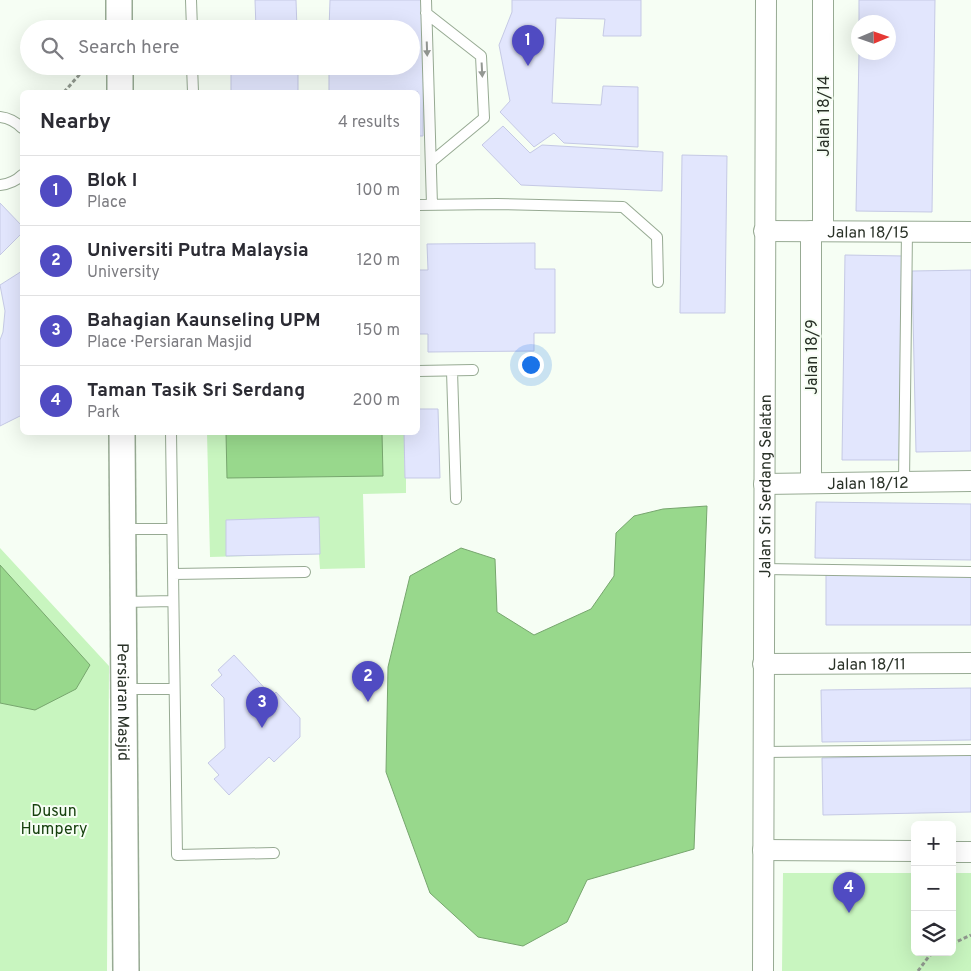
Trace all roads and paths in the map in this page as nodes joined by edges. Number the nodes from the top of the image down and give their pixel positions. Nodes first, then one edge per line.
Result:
1 (119, 0) edge
2 (191, 0) edge
3 (426, 0) edge
4 (766, 0) edge
5 (823, 0) edge
6 (426, 13) junction
7 (120, 20) edge
8 (192, 20) edge
9 (79, 75) edge
10 (120, 75) edge
11 (192, 75) edge
12 (66, 90) edge
13 (120, 90) edge
14 (192, 90) edge
15 (0, 118) edge
16 (20, 126) edge
17 (431, 162) junction
18 (20, 177) edge
19 (0, 185) edge
20 (420, 205) edge
21 (432, 205) junction
22 (764, 231) junction
23 (817, 231) junction
24 (907, 231) junction
25 (971, 232) edge
26 (658, 282) dead end
27 (473, 370) dead end
28 (420, 371) edge
29 (452, 371) junction
30 (122, 435) edge
31 (171, 435) edge
32 (971, 481) edge
33 (904, 482) junction
34 (811, 483) junction
35 (764, 484) junction
36 (456, 499) dead end
37 (123, 529) junction
38 (172, 529) junction
39 (764, 569) junction
40 (305, 572) dead end
41 (971, 572) edge
42 (173, 574) junction
43 (174, 601) junction
44 (124, 602) junction
45 (971, 663) edge
46 (763, 664) junction
47 (124, 689) junction
48 (174, 689) junction
49 (971, 750) edge
50 (763, 752) junction
51 (763, 850) junction
52 (911, 851) edge
53 (956, 852) edge
54 (971, 852) edge
55 (274, 853) dead end
56 (971, 935) edge
57 (956, 942) edge
58 (929, 956) edge
59 (126, 971) edge
60 (763, 971) edge
61 (918, 971) edge

1 - 7 street
2 - 8 lane
3 - 6 lane
4 - 22 street, Jalan Sri Serdang Selatan
5 - 23 street, Jalan 18/14
6 -> 17 lane
6 -> 17 lane
9 - 12 path
10 - 13 street
11 - 14 lane
15 - 16 lane
17 - 21 lane
18 - 19 lane
20 - 21 lane
21 - 26 lane
22 - 23 street, Jalan 18/15
22 - 35 street, Jalan Sri Serdang Selatan
23 - 24 street, Jalan 18/15
23 - 34 street, Jalan 18/9
24 - 25 street, Jalan 18/15
24 - 33 lane
27 - 29 lane
28 - 29 lane
29 - 36 lane
30 - 37 street, Persiaran Masjid
31 - 38 lane
32 - 33 street, Jalan 18/12
33 - 34 street, Jalan 18/12
34 - 35 street, Jalan 18/12
35 - 39 street, Jalan Sri Serdang Selatan
37 - 38 lane
37 - 44 street, Persiaran Masjid
38 - 42 lane
39 - 41 lane
39 - 46 street, Jalan Sri Serdang Selatan
40 - 42 lane
42 - 43 lane
43 - 44 lane
43 - 48 lane
44 - 47 street, Persiaran Masjid
45 - 46 street, Jalan 18/11
46 - 50 street, Jalan Sri Serdang Selatan
47 - 48 lane
47 - 59 street, Persiaran Masjid
48 - 55 lane
49 - 50 lane
50 - 51 street, Jalan Sri Serdang Selatan
51 - 52 street
51 - 60 street, Jalan Sri Serdang Selatan
53 - 54 street
56 - 57 path
58 - 61 path

